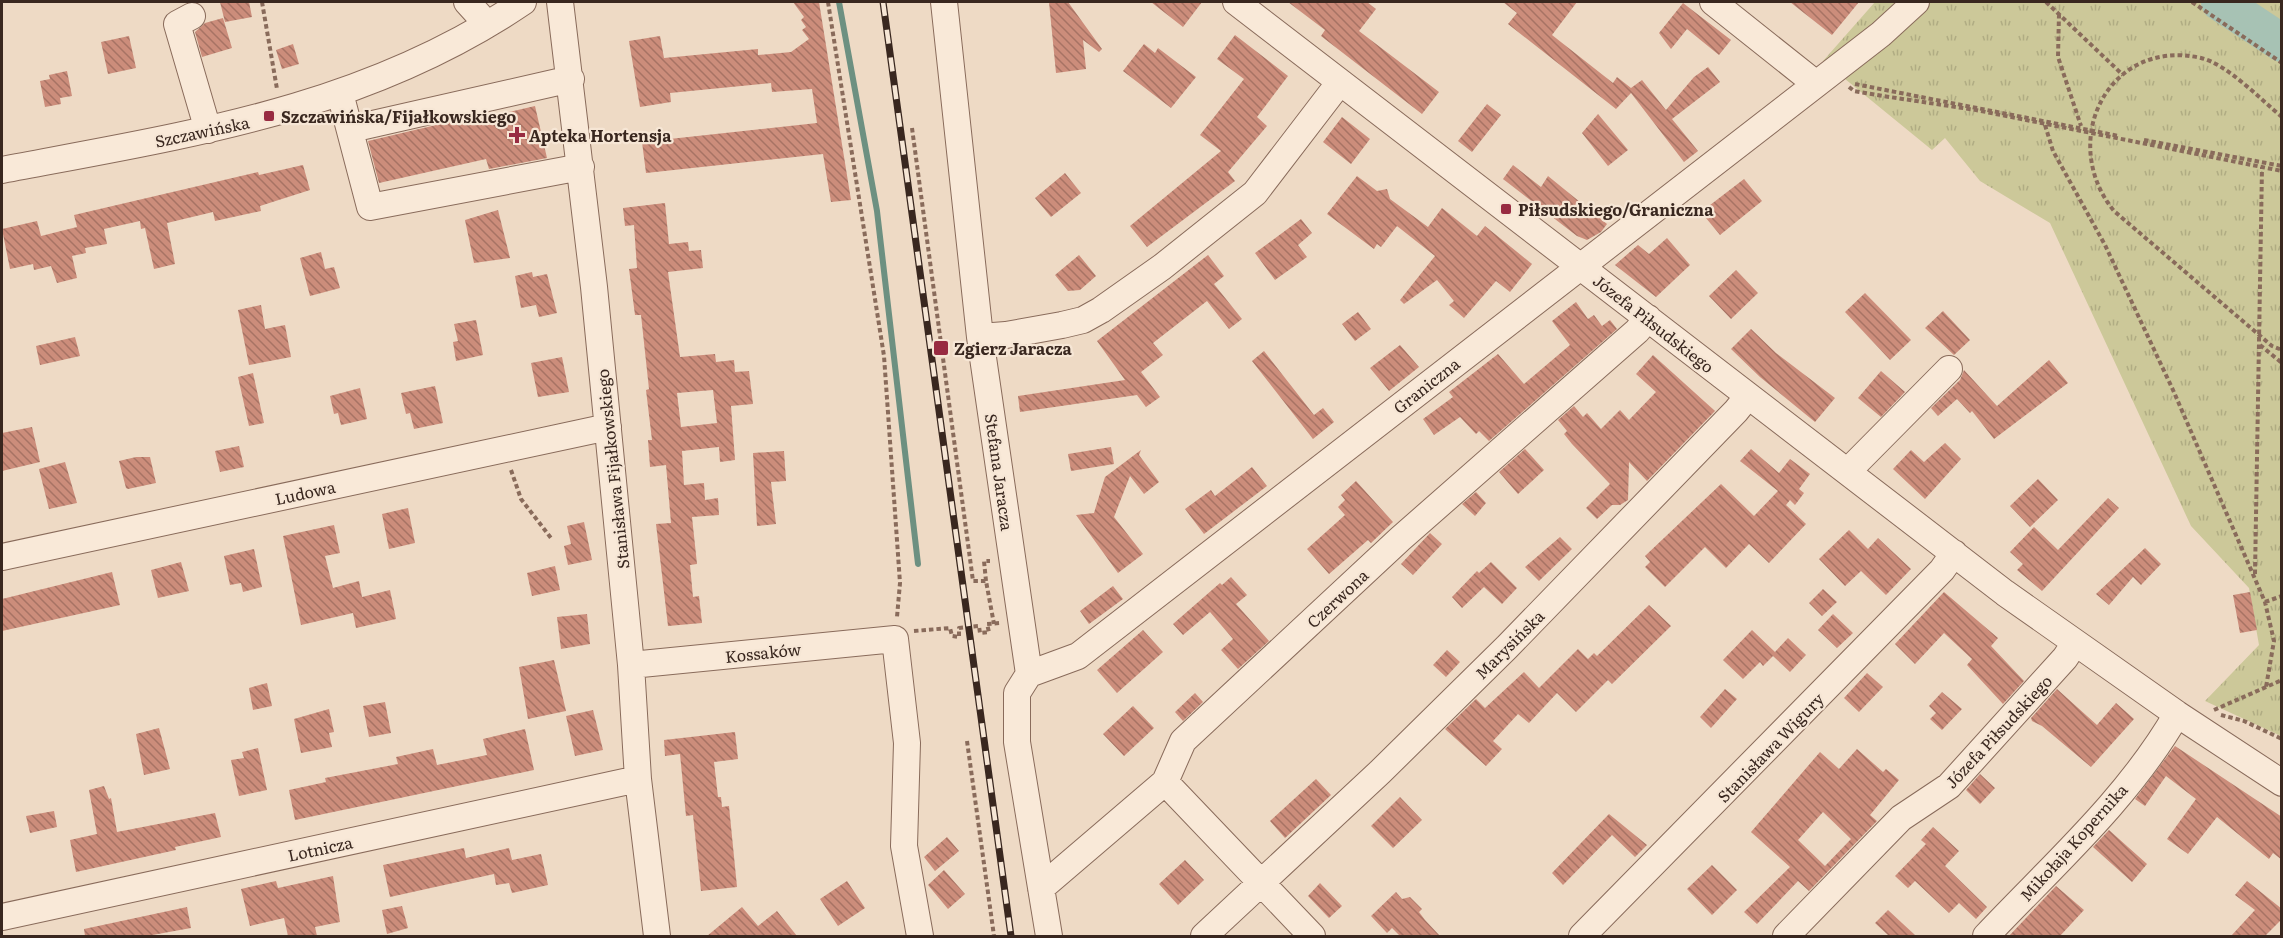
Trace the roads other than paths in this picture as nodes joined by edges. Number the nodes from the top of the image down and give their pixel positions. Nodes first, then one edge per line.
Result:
1 (466, 2) edge
2 (523, 2) edge
3 (560, 2) edge
4 (944, 2) edge
5 (1236, 2) edge
6 (1713, 2) edge
7 (1916, 2) edge
8 (192, 16) dead end
9 (487, 24) junction
10 (571, 79) junction
11 (1340, 82) junction
12 (1816, 84) junction
13 (340, 93) junction
14 (351, 129) junction
15 (208, 130) junction
16 (581, 167) junction
17 (2, 170) edge
18 (1581, 266) junction
19 (1647, 318) junction
20 (980, 337) junction
21 (1949, 369) dead end
22 (1748, 396) junction
23 (608, 427) junction
24 (1848, 471) junction
25 (1954, 553) junction
26 (2, 557) edge
27 (2075, 643) junction
28 (631, 665) junction
29 (1029, 674) junction
30 (2177, 714) junction
31 (638, 779) junction
32 (2280, 781) edge
33 (1165, 782) junction
34 (1261, 883) junction
35 (1041, 888) junction
36 (2, 917) edge
37 (657, 936) edge
38 (920, 936) edge
39 (1049, 936) edge
40 (1204, 936) edge
41 (1312, 936) edge
42 (1582, 936) edge
43 (1786, 936) edge
44 (1986, 936) edge

1 - 9 street
2 - 9 street, Szczawińska
3 - 10 street, Stanisława Fijałkowskiego
4 - 20 street, Stefana Jaracza
5 - 11 street, Józefa Piłsudskiego
6 - 12 street
7 - 12 street, Graniczna
8 - 15 street
9 - 13 street, Szczawińska
10 - 14 street
10 - 16 street, Stanisława Fijałkowskiego
11 - 18 street, Józefa Piłsudskiego
11 - 20 street
12 - 18 street, Graniczna
13 - 14 street
13 - 15 street, Szczawińska
14 - 16 street
15 - 17 street, Szczawińska
16 - 23 street, Stanisława Fijałkowskiego
18 - 19 street, Józefa Piłsudskiego
18 - 29 street, Graniczna
19 - 22 street, Józefa Piłsudskiego
19 - 33 street, Czerwona
20 - 29 street, Stefana Jaracza
21 - 24 street
22 - 24 street, Józefa Piłsudskiego
22 - 34 street, Marysińska
23 - 26 street, Ludowa
23 - 28 street, Stanisława Fijałkowskiego
24 - 25 street, Józefa Piłsudskiego
25 - 27 street, Józefa Piłsudskiego
25 - 42 street, Stanisława Wigury
27 - 30 street, Józefa Piłsudskiego
27 - 43 street, Józefa Piłsudskiego
28 - 31 street, Stanisława Fijałkowskiego
28 - 38 street, Kossaków
29 - 35 street
30 - 32 street, Józefa Piłsudskiego
30 - 44 street, Mikołaja Kopernika
31 - 36 street, Lotnicza
31 - 37 street, Stanisława Fijałkowskiego
33 - 34 street
33 - 35 street, Czerwona
34 - 40 street, Marysińska
34 - 41 street
35 - 39 street

